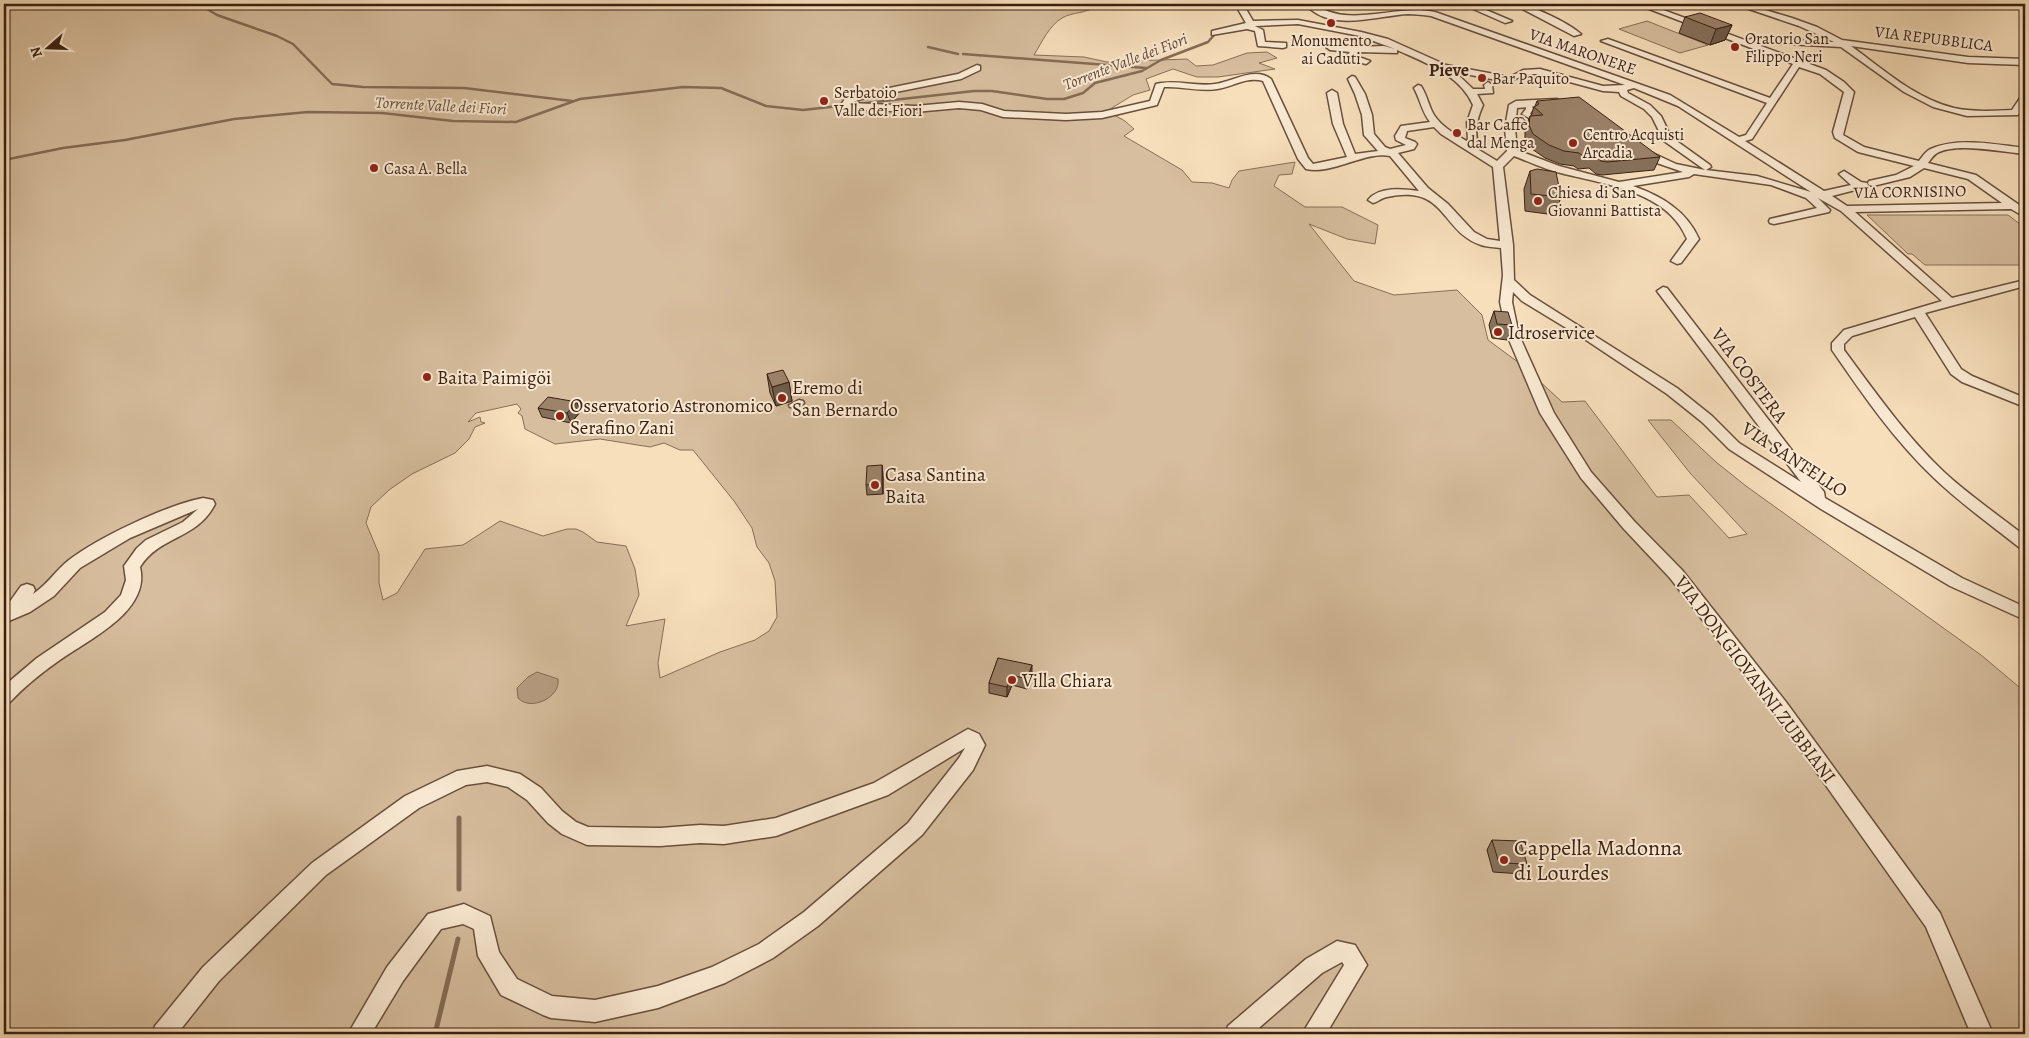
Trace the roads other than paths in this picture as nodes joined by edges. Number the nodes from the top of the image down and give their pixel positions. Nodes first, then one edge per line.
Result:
1 (1239, 4) edge
2 (1484, 4) edge
3 (1517, 4) edge
4 (1640, 4) edge
5 (1738, 4) edge
6 (1470, 5) edge
7 (1653, 5) edge
8 (1334, 6) dead end
9 (1306, 12) edge
10 (1324, 13) junction
11 (1442, 17) junction
12 (1508, 21) dead end
13 (1248, 23) junction
14 (1215, 33) dead end
15 (1576, 34) dead end
16 (1740, 40) junction
17 (1605, 41) dead end
18 (1773, 42) junction
19 (1841, 44) junction
20 (1284, 45) dead end
21 (1330, 47) dead end
22 (1759, 47) junction
23 (1356, 50) junction
24 (1413, 55) junction
25 (1366, 61) dead end
26 (2025, 62) edge
27 (1800, 63) junction
28 (1442, 67) junction
29 (978, 68) dead end
30 (1451, 73) junction
31 (1352, 79) dead end
32 (1634, 85) junction
33 (1418, 88) dead end
34 (1622, 90) junction
35 (1470, 92) junction
36 (1332, 93) dead end
37 (2025, 97) edge
38 (1773, 102) junction
39 (1528, 103) junction
40 (1570, 103) edge
41 (2015, 113) junction
42 (2025, 114) edge
43 (1529, 116) edge
44 (1438, 123) junction
45 (1738, 140) junction
46 (1636, 146) edge
47 (1474, 151) junction
48 (2025, 151) edge
49 (1389, 152) junction
50 (1512, 152) junction
51 (1355, 158) junction
52 (1923, 164) junction
53 (1498, 166) junction
54 (1702, 169) junction
55 (1844, 174) dead end
56 (1619, 185) junction
57 (1865, 185) junction
58 (1434, 195) junction
59 (1809, 195) junction
60 (1822, 195) junction
61 (1374, 200) dead end
62 (2014, 206) junction
63 (1845, 209) junction
64 (2025, 214) edge
65 (1774, 221) dead end
66 (1507, 245) junction
67 (1677, 261) dead end
68 (1509, 281) junction
69 (2025, 283) edge
70 (1663, 291) dead end
71 (1950, 302) junction
72 (1918, 312) junction
73 (2025, 403) edge
74 (1826, 505) junction
75 (2025, 544) edge
76 (27, 590) dead end
77 (2025, 614) edge
78 (7, 615) edge
79 (4, 697) edge
80 (163, 1034) edge
81 (359, 1034) edge
82 (1236, 1034) edge
83 (1314, 1034) edge
84 (1982, 1034) edge

1 - 13 street
2 - 6 street
3 - 15 street
4 - 7 street
5 - 19 street
6 - 11 street
6 - 12 street
7 - 16 street
8 - 10 street
9 - 10 street, VIA MARONERE
9 - 10 street
9 - 13 street
9 - 24 street
10 - 11 street, VIA MARONERE
11 - 32 street, VIA MARONERE
13 - 14 street
13 - 20 street
16 - 18 street
16 - 22 street
17 - 38 street
18 - 19 street
18 - 22 street
19 - 26 street, VIA REPUBBLICA
19 - 41 street
21 - 23 street
22 - 27 street
23 - 24 street
23 - 25 street
24 - 28 street
27 - 38 street
27 - 52 street
28 - 30 street
28 - 34 street
29 - 51 street
30 - 35 street
30 - 35 street
31 - 49 street
32 - 34 street
32 - 45 street, VIA MARONERE
33 - 44 street
34 - 54 street
35 - 47 street
36 - 51 street
37 - 41 street
38 - 45 street
39 - 40 street
39 - 43 street
39 - 50 street
41 - 42 street
44 - 47 street
44 - 49 street
45 - 60 street, VIA CORNISINO
46 - 54 street
47 - 53 street
48 - 52 street
49 - 51 street
49 - 58 street
50 - 53 street
50 - 56 street
52 - 57 street
52 - 62 street
53 - 66 street, VIA DON GIOVANNI ZUBBIANI
54 - 56 street
54 - 59 street
55 - 57 street
56 - 67 street
57 - 60 street
58 - 61 street
58 - 66 street
59 - 60 street
59 - 65 street
60 - 63 street, VIA CORNISINO
62 - 63 street, VIA CORNISINO
62 - 64 street
63 - 71 street
66 - 68 street, VIA DON GIOVANNI ZUBBIANI
68 - 74 street, VIA SANTELLO
68 - 84 street, VIA DON GIOVANNI ZUBBIANI
69 - 71 street
70 - 74 street, VIA COSTERA
71 - 72 street
72 - 73 street
72 - 75 street
74 - 77 street, VIA SANTELLO
76 - 78 street
78 - 79 street
80 - 81 street
82 - 83 street

